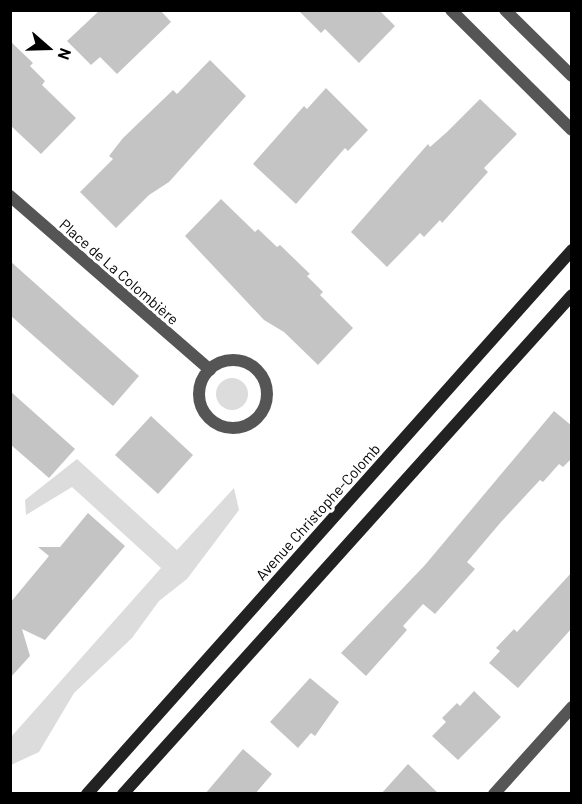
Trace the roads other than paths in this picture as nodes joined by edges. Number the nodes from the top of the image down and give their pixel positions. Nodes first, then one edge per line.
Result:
1 (451, 10) edge
2 (505, 10) edge
3 (572, 76) edge
4 (572, 130) edge
5 (10, 196) edge
6 (572, 250) edge
7 (572, 294) edge
8 (210, 370) junction
9 (572, 707) edge
10 (87, 794) edge
11 (123, 794) edge
12 (494, 794) edge

1 - 4 street
2 - 3 street
5 - 8 street, Place de La Colombière
6 - 10 main road, Avenue Christophe-Colomb
7 - 11 main road
8 - 8 street
9 - 12 street

